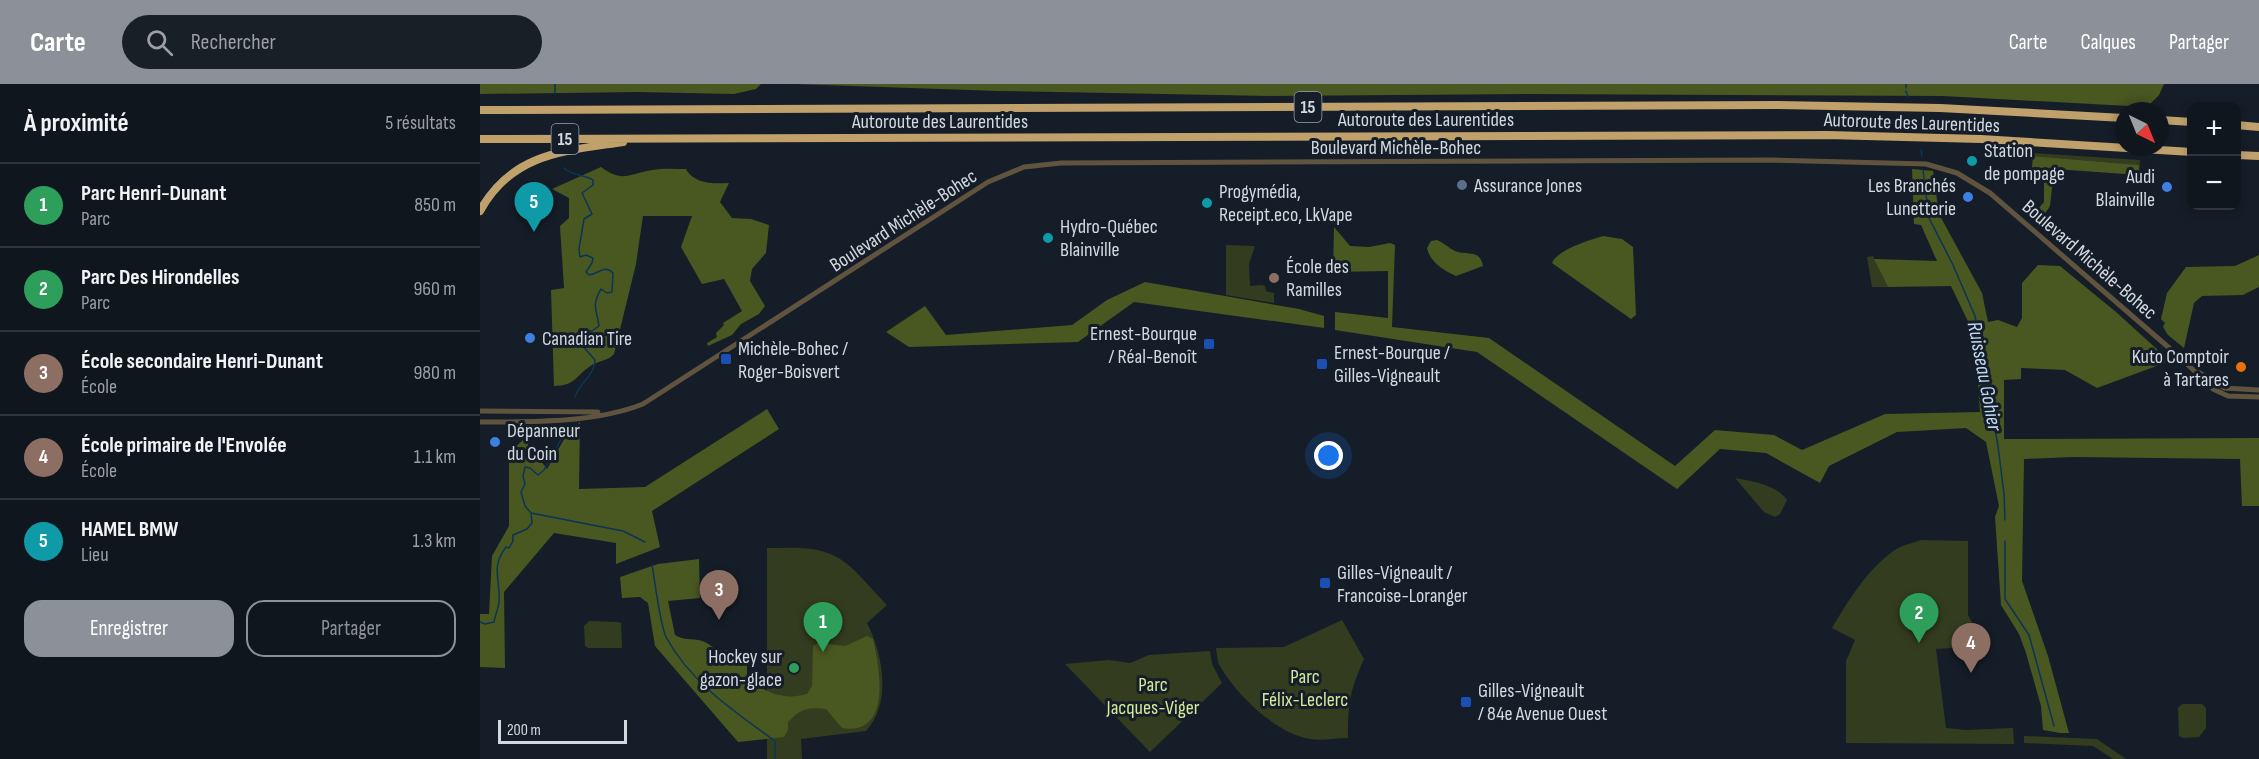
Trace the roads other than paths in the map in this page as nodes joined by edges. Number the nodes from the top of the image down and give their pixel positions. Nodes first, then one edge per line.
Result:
1 (480, 110) edge
2 (2115, 118) edge
3 (2169, 121) edge
4 (2187, 122) edge
5 (2241, 125) edge
6 (2259, 127) edge
7 (649, 138) junction
8 (480, 139) edge
9 (2187, 152) edge
10 (2241, 154) edge
11 (2259, 156) edge
12 (480, 211) edge
13 (2182, 359) junction
14 (2259, 390) edge
15 (2259, 397) edge
16 (480, 411) edge
17 (511, 411) junction
18 (611, 413) junction
19 (480, 422) edge
20 (512, 422) junction

1 - 2 highway, Autoroute des Laurentides / 15
3 - 4 highway
5 - 6 highway
7 - 8 highway, Autoroute des Laurentides / 15
7 - 9 highway, Autoroute des Laurentides / 15
7 - 12 highway
10 - 11 highway
13 - 14 street, Boulevard Michèle-Bohec
13 - 15 street, Boulevard Michèle-Bohec
13 - 18 street, Boulevard Michèle-Bohec
16 - 17 street, Boulevard Michèle-Bohec
17 - 18 street, Boulevard Michèle-Bohec
17 - 20 street
18 - 20 street, Boulevard Michèle-Bohec
19 - 20 street, Boulevard Michèle-Bohec

